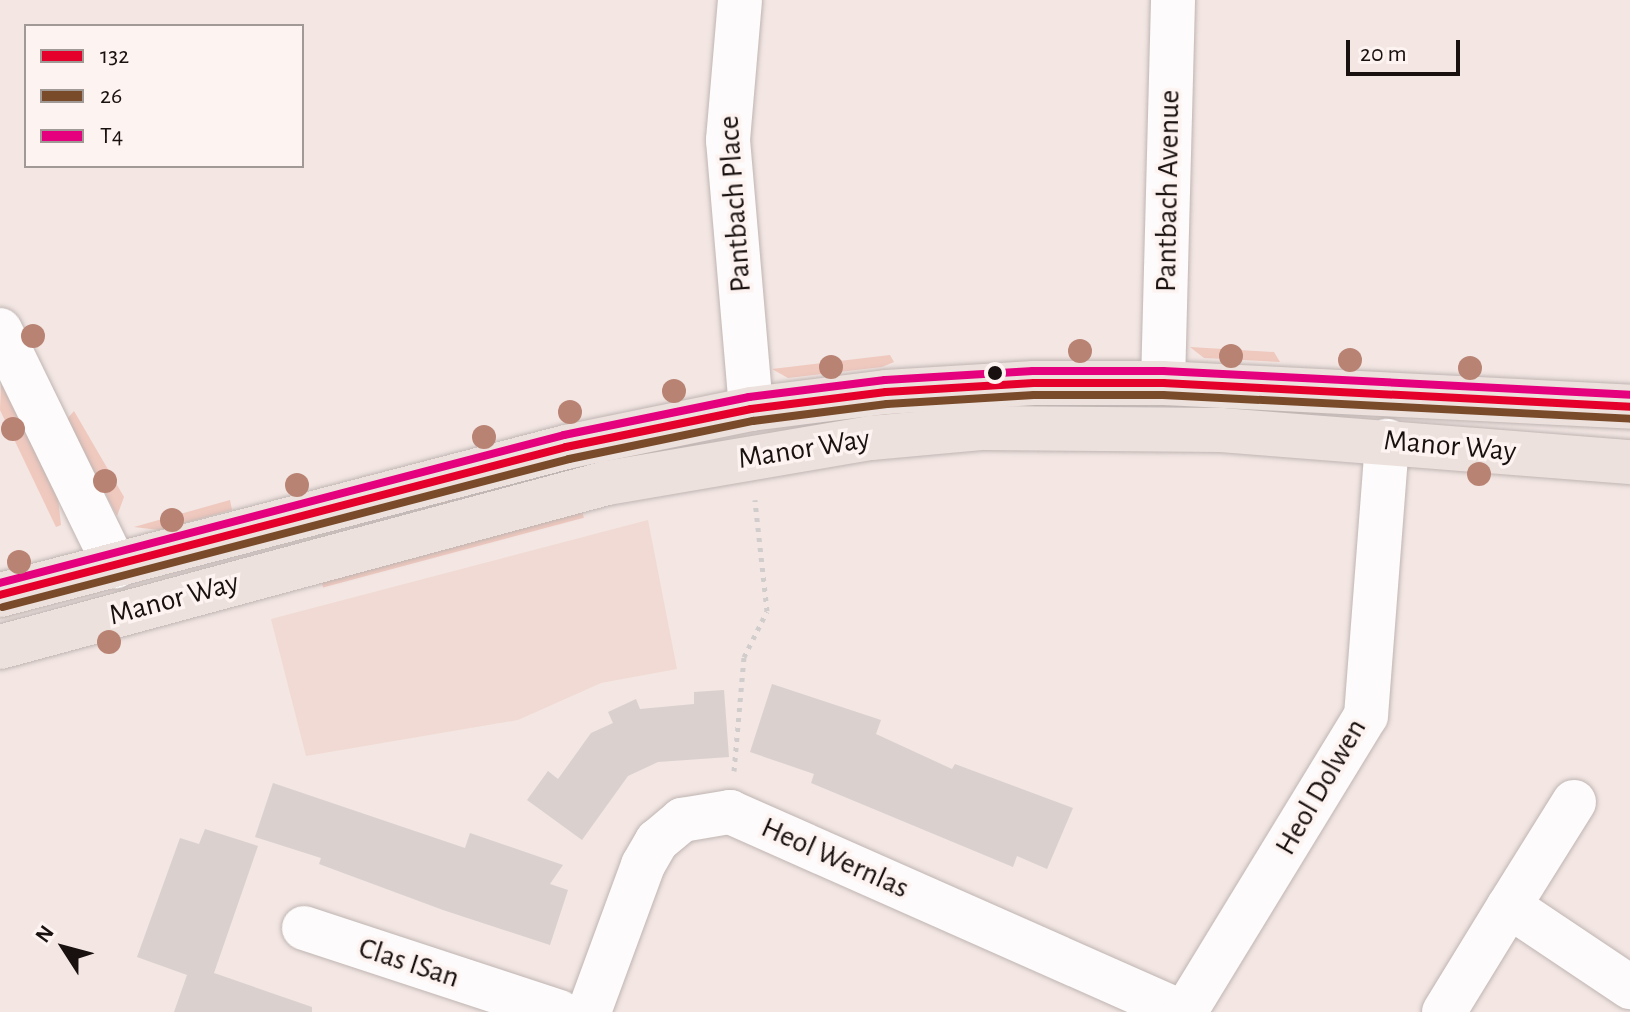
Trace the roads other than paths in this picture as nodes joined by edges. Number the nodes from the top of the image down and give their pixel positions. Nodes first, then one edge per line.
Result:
1 (740, 0) edge
2 (1173, 0) edge
3 (2, 338) edge
4 (1163, 383) junction
5 (1630, 407) edge
6 (751, 409) junction
7 (1387, 441) junction
8 (1630, 462) edge
9 (115, 566) junction
10 (0, 595) edge
11 (0, 647) edge
12 (1574, 802) dead end
13 (1509, 906) junction
14 (304, 928) dead end
15 (1630, 987) edge
16 (560, 1012) edge
17 (589, 1012) edge
18 (1183, 1012) edge
19 (1444, 1012) edge

1 - 6 street, Pantbach Place
2 - 4 street, Pantbach Avenue
3 - 9 street
4 - 5 highway, Manor Way
4 - 6 highway, Manor Way
6 - 9 highway, Manor Way
7 - 8 highway, Manor Way
7 - 11 highway, Manor Way
7 - 18 street, Heol Dolwen
9 - 10 highway, Manor Way
12 - 13 street
13 - 15 street
13 - 19 street
14 - 16 street, Clas ISan
17 - 18 street, Heol Wernlas

